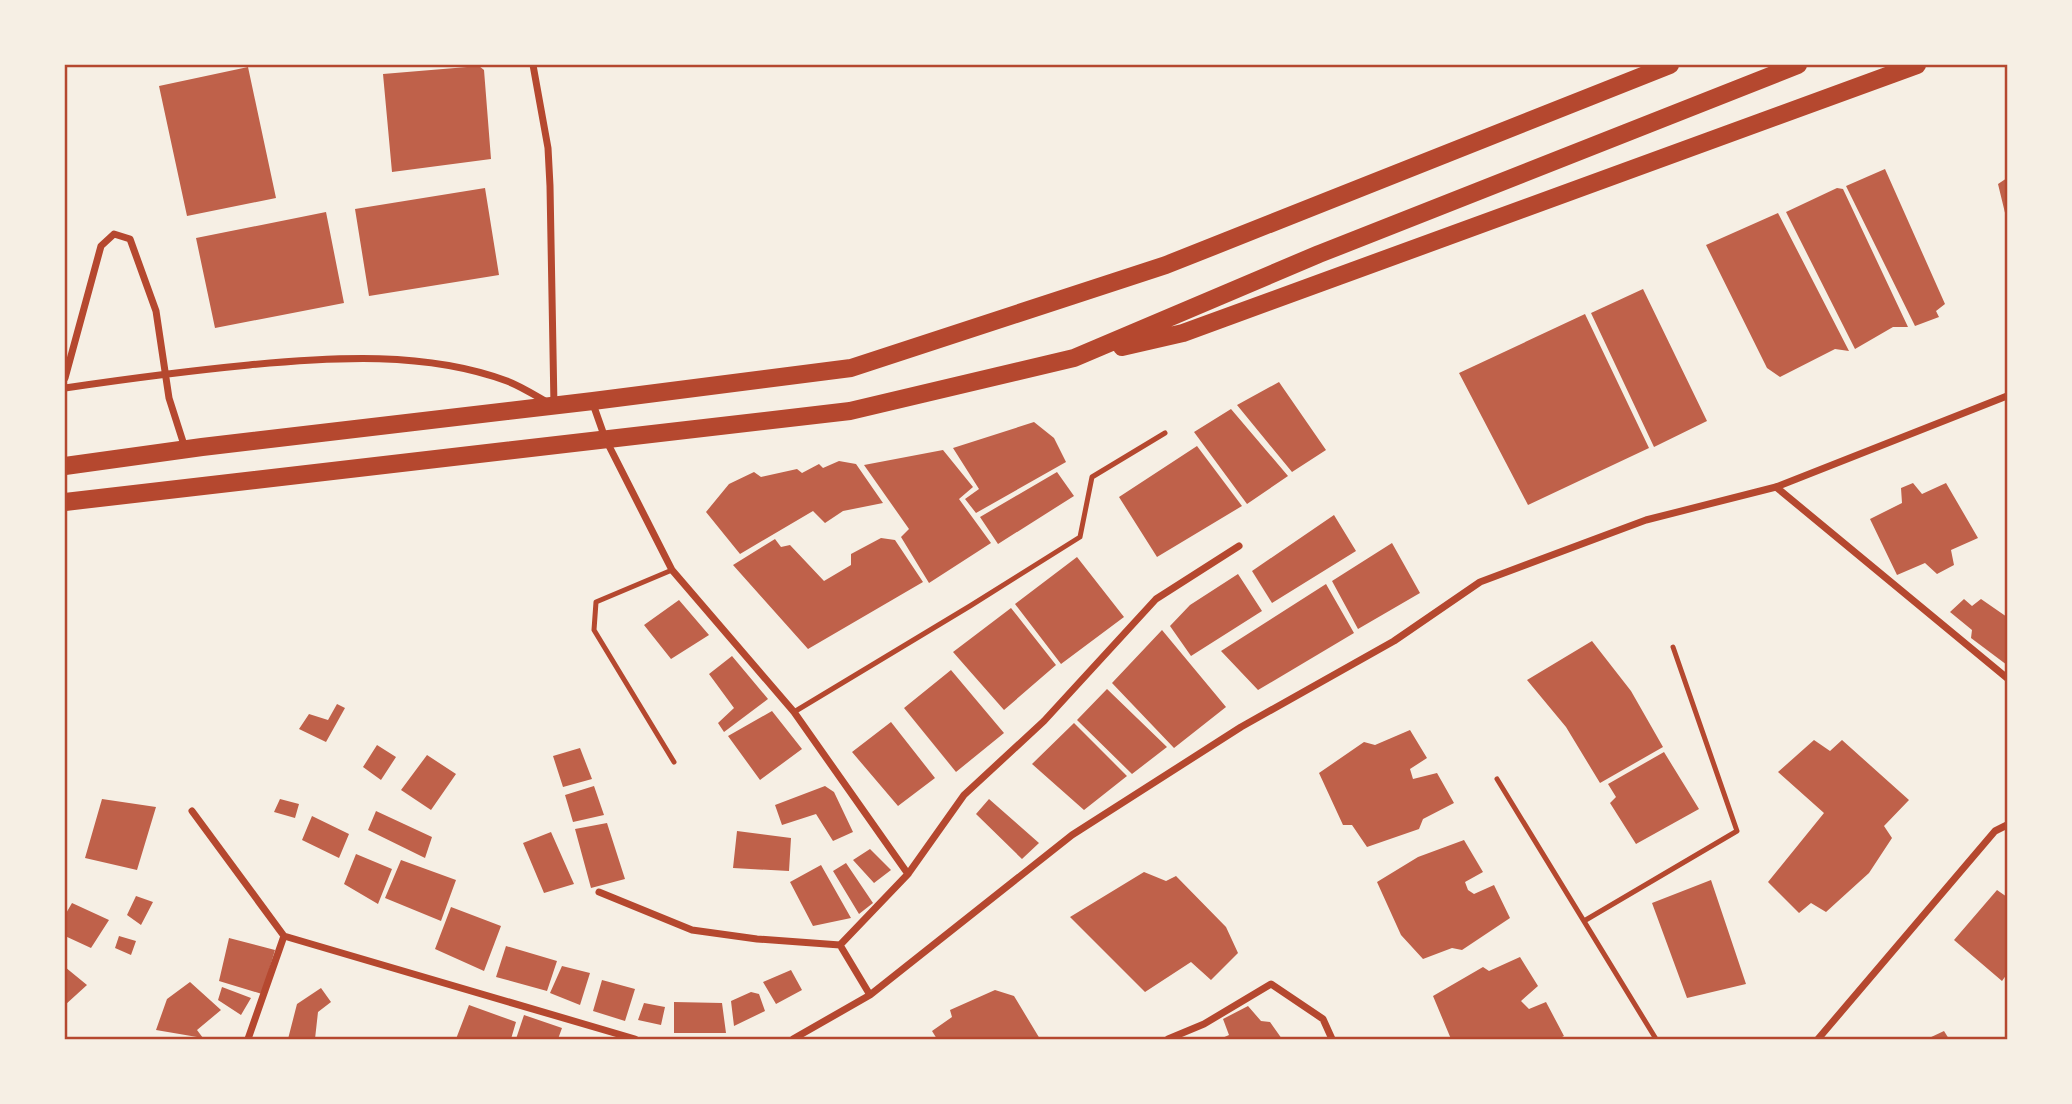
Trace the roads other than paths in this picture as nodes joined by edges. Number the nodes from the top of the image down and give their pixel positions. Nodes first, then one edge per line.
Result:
1 (533, 65) edge
2 (1670, 65) edge
3 (1798, 65) edge
4 (1917, 65) edge
5 (1074, 358) junction
6 (165, 373) junction
7 (65, 378) edge
8 (65, 388) edge
9 (2007, 396) edge
10 (593, 401) junction
11 (554, 406) junction
12 (1165, 433) dead end
13 (605, 438) junction
14 (185, 449) junction
15 (65, 466) edge
16 (1776, 487) junction
17 (65, 502) edge
18 (1239, 546) dead end
19 (672, 570) junction
20 (1673, 647) dead end
21 (2007, 678) edge
22 (794, 712) junction
23 (674, 762) dead end
24 (1497, 779) dead end
25 (192, 811) dead end
26 (2007, 825) edge
27 (908, 874) junction
28 (598, 892) dead end
29 (1584, 921) junction
30 (284, 936) junction
31 (840, 945) junction
32 (870, 995) junction
33 (248, 1039) edge
34 (635, 1039) edge
35 (793, 1039) edge
36 (1168, 1039) edge
37 (1332, 1039) edge
38 (1656, 1039) edge
39 (1818, 1039) edge

1 - 11 street
2 - 10 main road
3 - 5 main road
4 - 5 main road
5 - 13 main road
6 - 7 street
6 - 8 street
6 - 11 street
6 - 14 street
9 - 16 street
10 - 11 main road
10 - 13 street
11 - 14 main road
12 - 22 lane
13 - 17 main road
13 - 19 street
14 - 15 main road
16 - 21 street
16 - 32 street
18 - 27 street
19 - 22 street
19 - 23 lane
20 - 29 lane
22 - 27 street
24 - 29 lane
25 - 30 street
26 - 39 street
27 - 31 street
28 - 31 street
29 - 38 lane
30 - 33 street
30 - 34 street
31 - 32 street
32 - 35 street
36 - 37 street

